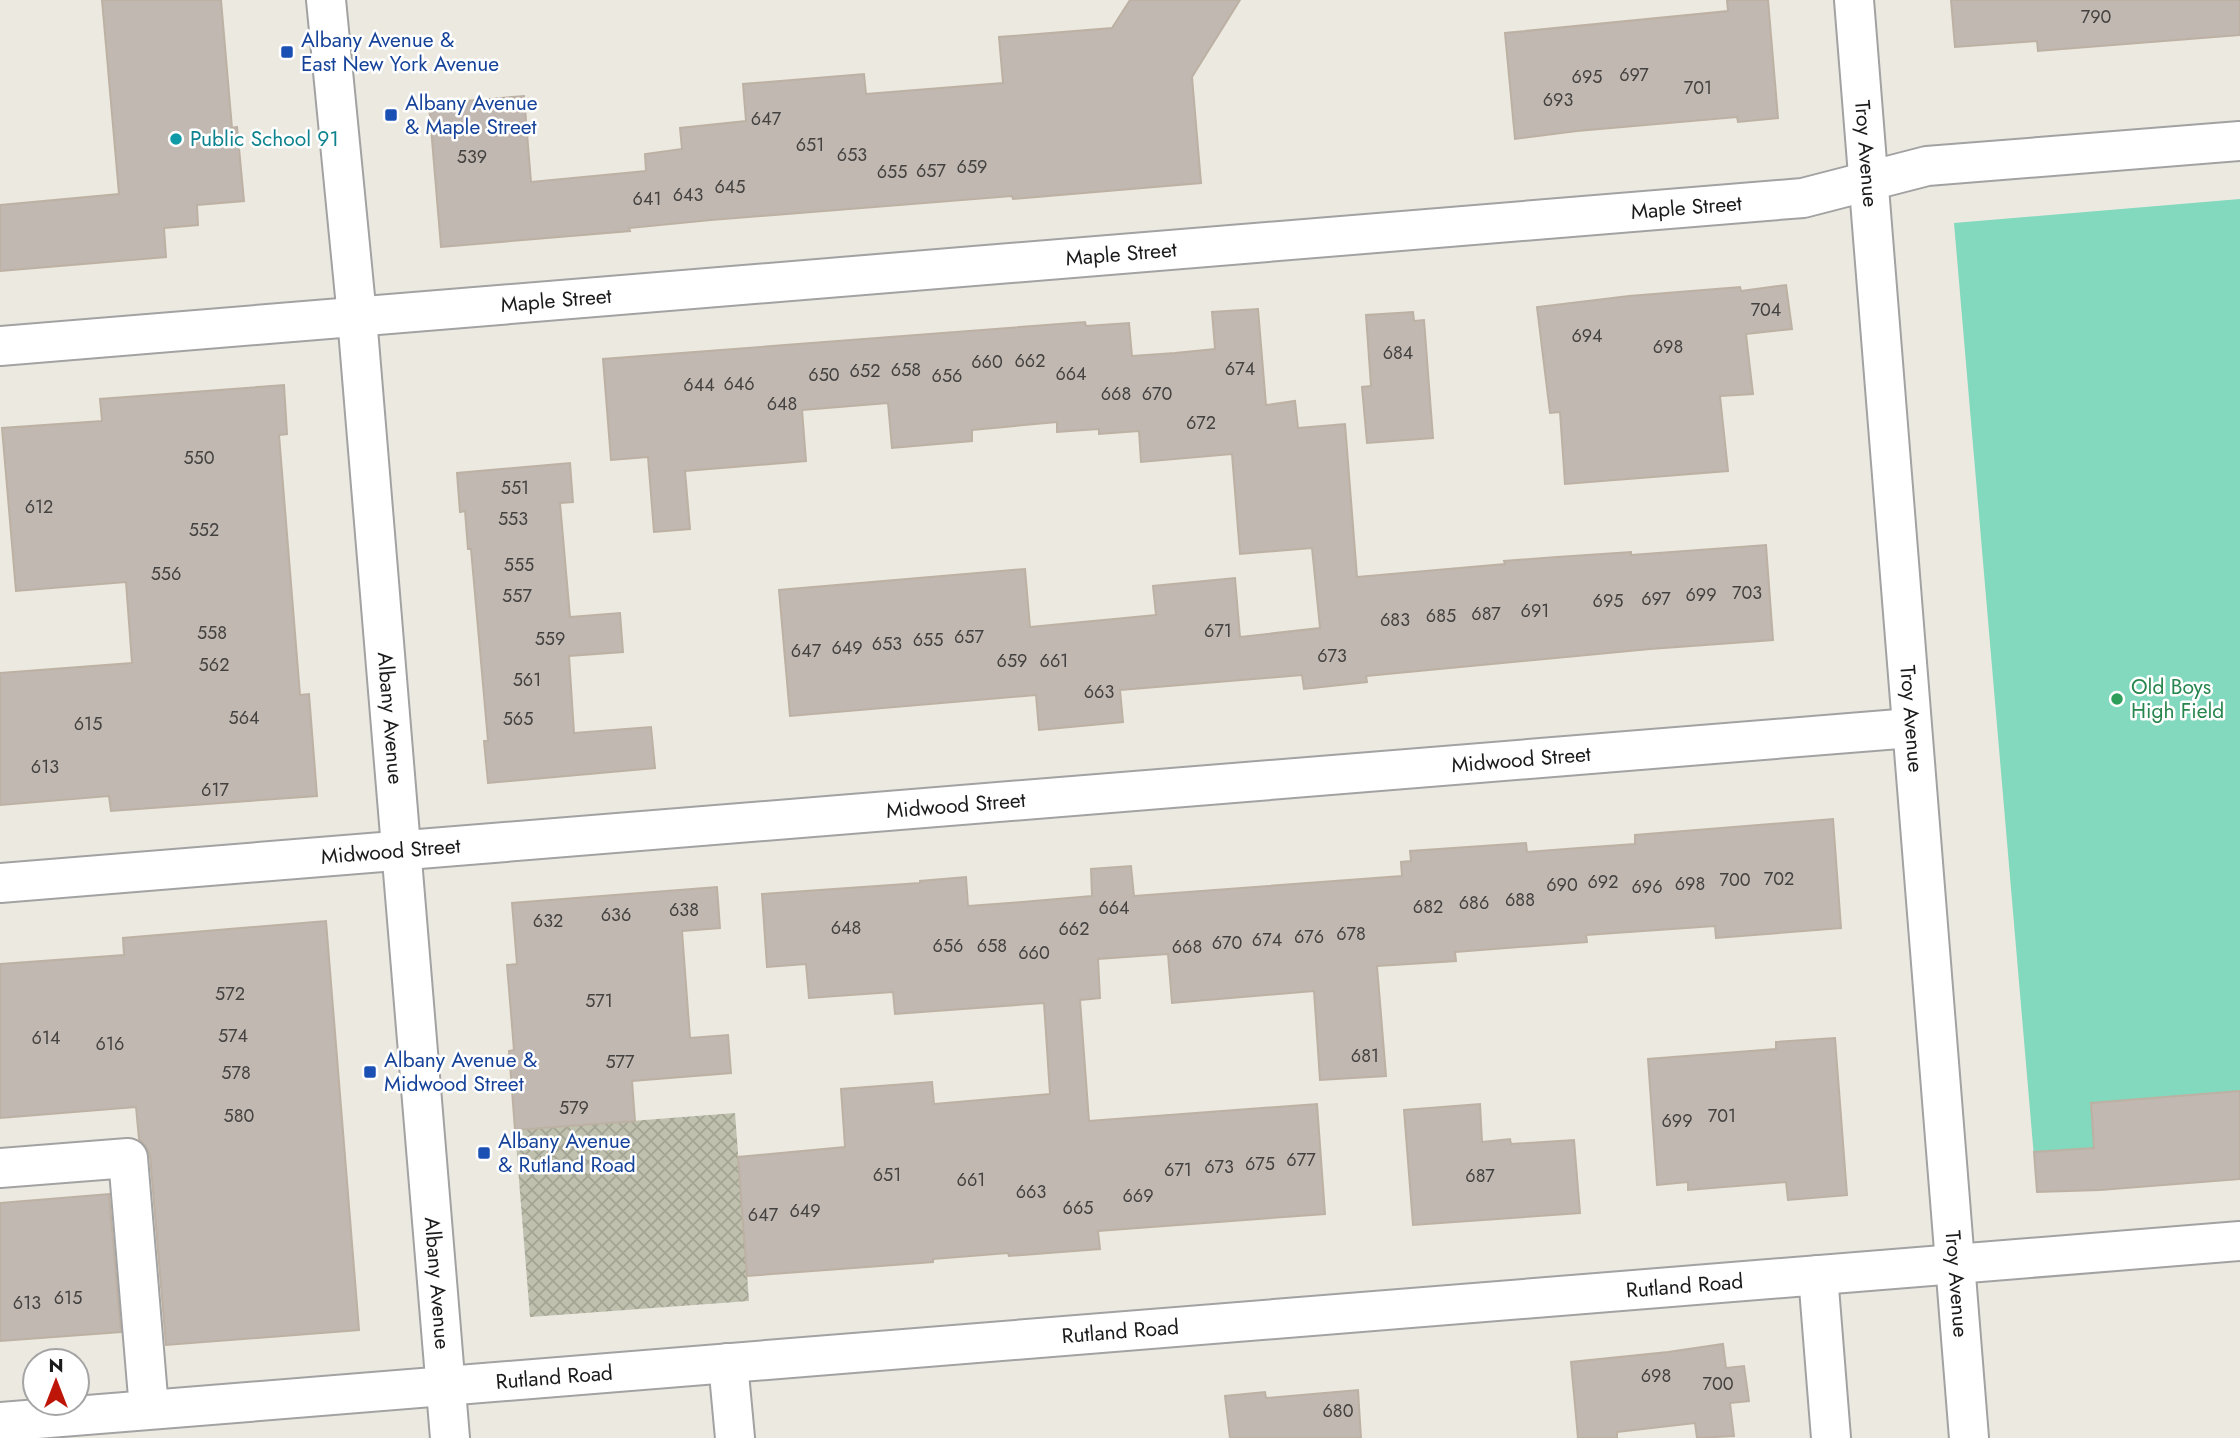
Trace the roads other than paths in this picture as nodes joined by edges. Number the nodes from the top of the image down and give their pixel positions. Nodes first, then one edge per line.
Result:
1 (326, 0) edge
2 (1854, 0) edge
3 (2240, 141) edge
4 (1869, 183) junction
5 (358, 317) junction
6 (0, 346) edge
7 (1911, 728) junction
8 (401, 850) junction
9 (0, 883) edge
10 (0, 1168) edge
11 (2240, 1241) edge
12 (1955, 1264) junction
13 (1818, 1275) junction
14 (728, 1363) junction
15 (446, 1386) junction
16 (149, 1409) junction
17 (0, 1422) edge
18 (450, 1438) edge
19 (735, 1438) edge
20 (1831, 1438) edge
21 (1969, 1438) edge

1 - 5 street, Albany Avenue
2 - 4 street, Troy Avenue
3 - 4 street, Maple Street
4 - 5 street, Maple Street
4 - 7 street, Troy Avenue
5 - 6 street, Maple Street
5 - 8 street, Albany Avenue
7 - 8 street, Midwood Street
7 - 12 street, Troy Avenue
8 - 9 street, Midwood Street
8 - 15 street, Albany Avenue
10 - 16 street
11 - 12 street, Rutland Road
12 - 13 street, Rutland Road
12 - 21 street, Troy Avenue
13 - 14 street, Rutland Road
13 - 20 street
14 - 15 street, Rutland Road
14 - 19 street
15 - 16 street, Rutland Road
15 - 18 street, Albany Avenue
16 - 17 street, Rutland Road

